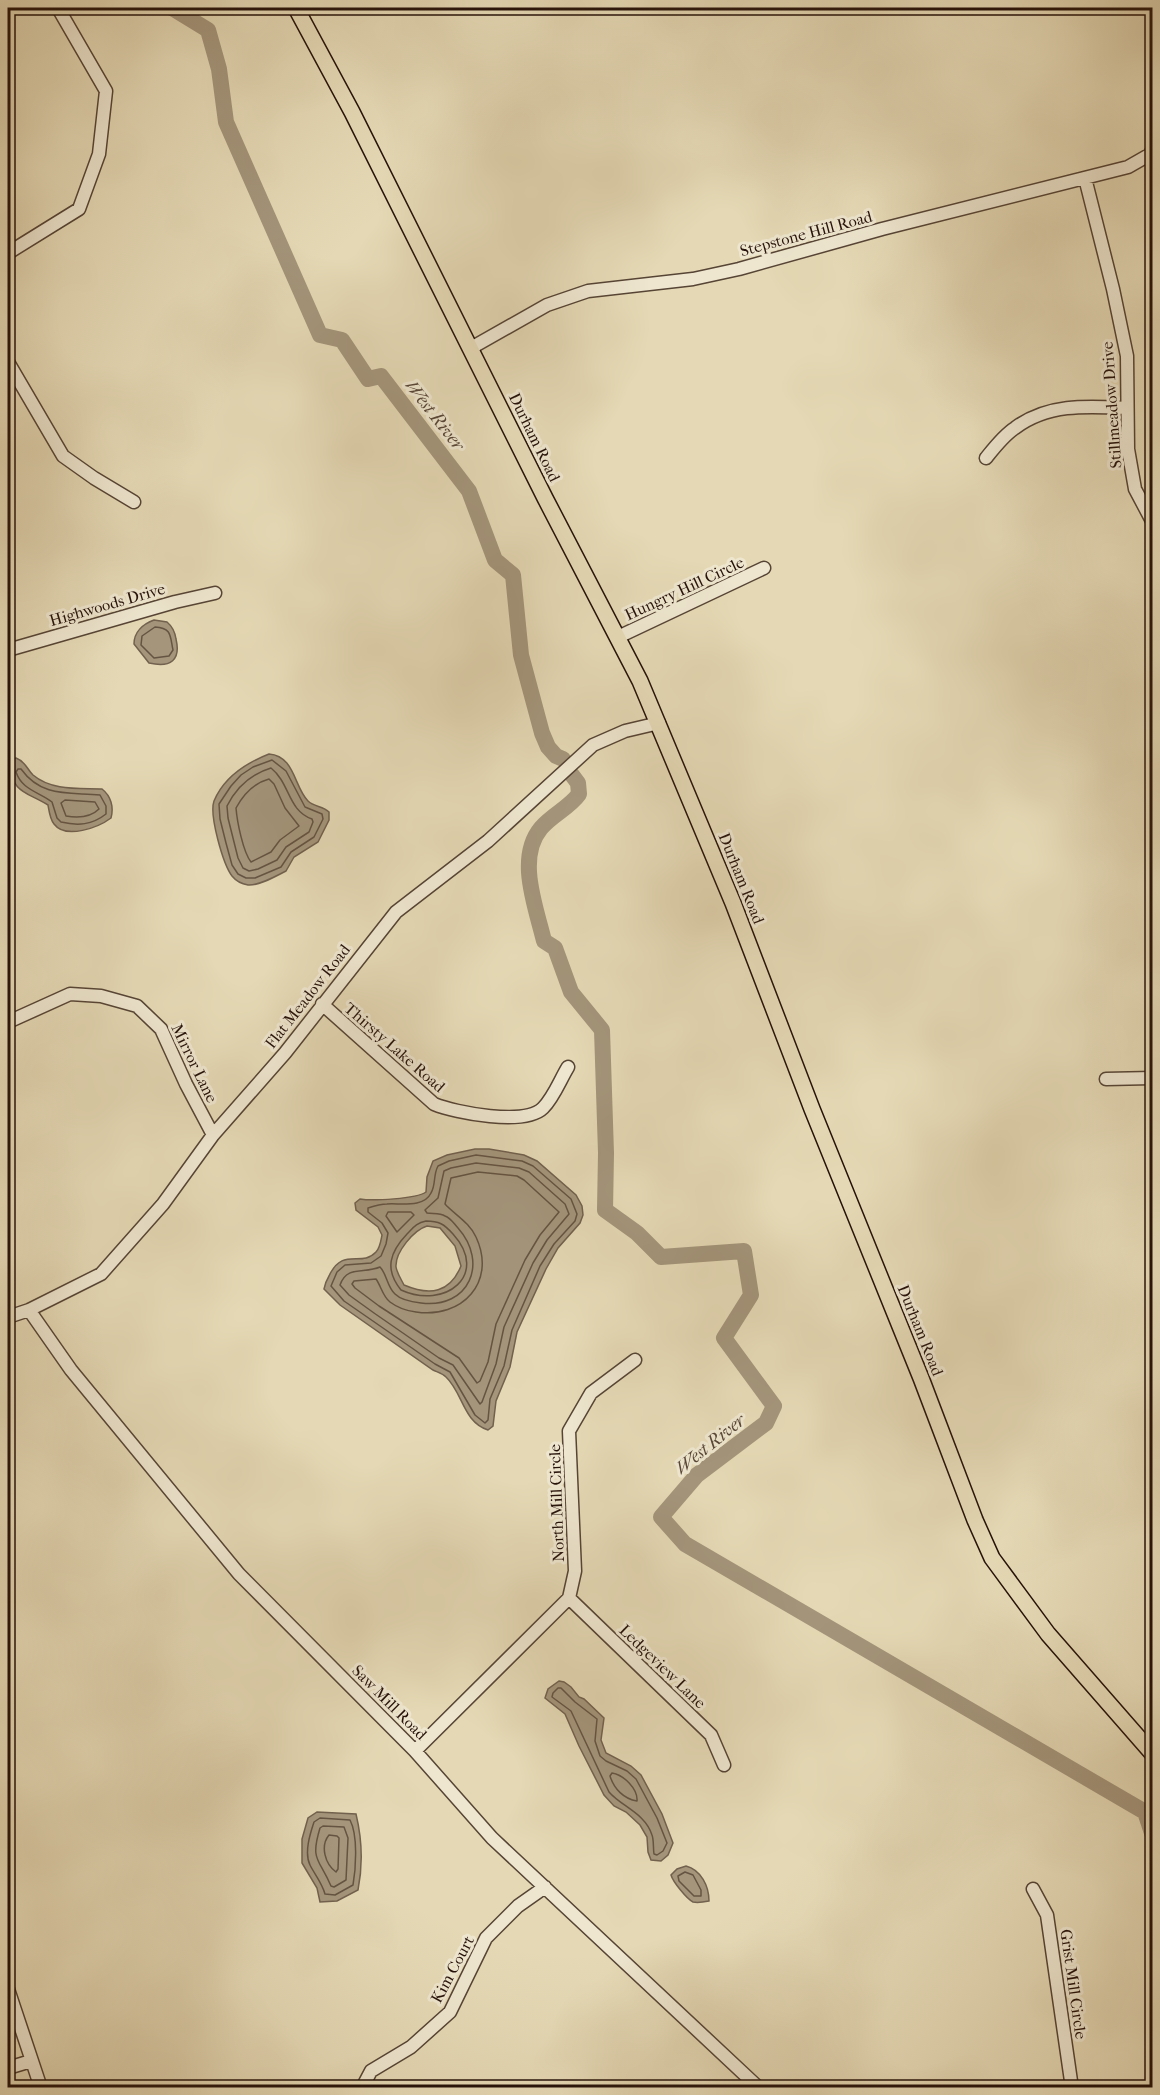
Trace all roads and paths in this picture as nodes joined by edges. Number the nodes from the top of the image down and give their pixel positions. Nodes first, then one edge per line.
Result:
1 (58, 8) edge
2 (296, 8) edge
3 (1152, 151) edge
4 (1085, 178) junction
5 (8, 253) edge
6 (471, 348) junction
7 (8, 362) edge
8 (1127, 408) junction
9 (986, 458) dead end
10 (134, 502) dead end
11 (1152, 521) edge
12 (764, 568) dead end
13 (215, 593) dead end
14 (618, 637) junction
15 (8, 650) edge
16 (659, 723) junction
17 (322, 1004) junction
18 (8, 1022) edge
19 (567, 1067) dead end
20 (1152, 1078) edge
21 (1106, 1079) dead end
22 (213, 1135) junction
23 (29, 1310) junction
24 (8, 1317) edge
25 (635, 1360) dead end
26 (569, 1598) junction
27 (415, 1751) junction
28 (1152, 1753) edge
29 (724, 1765) dead end
30 (545, 1887) junction
31 (1033, 1889) dead end
32 (8, 1989) edge
33 (31, 2061) junction
34 (8, 2068) edge
35 (41, 2088) edge
36 (362, 2088) edge
37 (759, 2088) edge
38 (1072, 2088) edge

1 - 5 street
2 - 6 main road, Durham Road
3 - 4 street, Stepstone Hill Road
4 - 6 street, Stepstone Hill Road
4 - 8 street, Stillmeadow Drive
6 - 14 main road, Durham Road
7 - 10 street
8 - 9 street
8 - 11 street, Stillmeadow Drive
12 - 14 street, Hungry Hill Circle
13 - 15 street, Highwoods Drive
14 - 16 main road, Durham Road
16 - 17 street, Flat Meadow Road
16 - 28 main road, Durham Road
17 - 19 street, Thirsty Lake Road
17 - 22 street, Flat Meadow Road
18 - 22 street, Mirror Lane
20 - 21 street
22 - 23 street, Flat Meadow Road
23 - 24 street, Flat Meadow Road
23 - 27 street, Saw Mill Road
25 - 26 street, North Mill Circle
26 - 27 street
26 - 29 street, Ledgeview Lane
27 - 30 street, Saw Mill Road
30 - 36 street, Kim Court
30 - 37 street, Saw Mill Road
31 - 38 street, Grist Mill Circle
32 - 33 street
33 - 34 street
33 - 35 street

